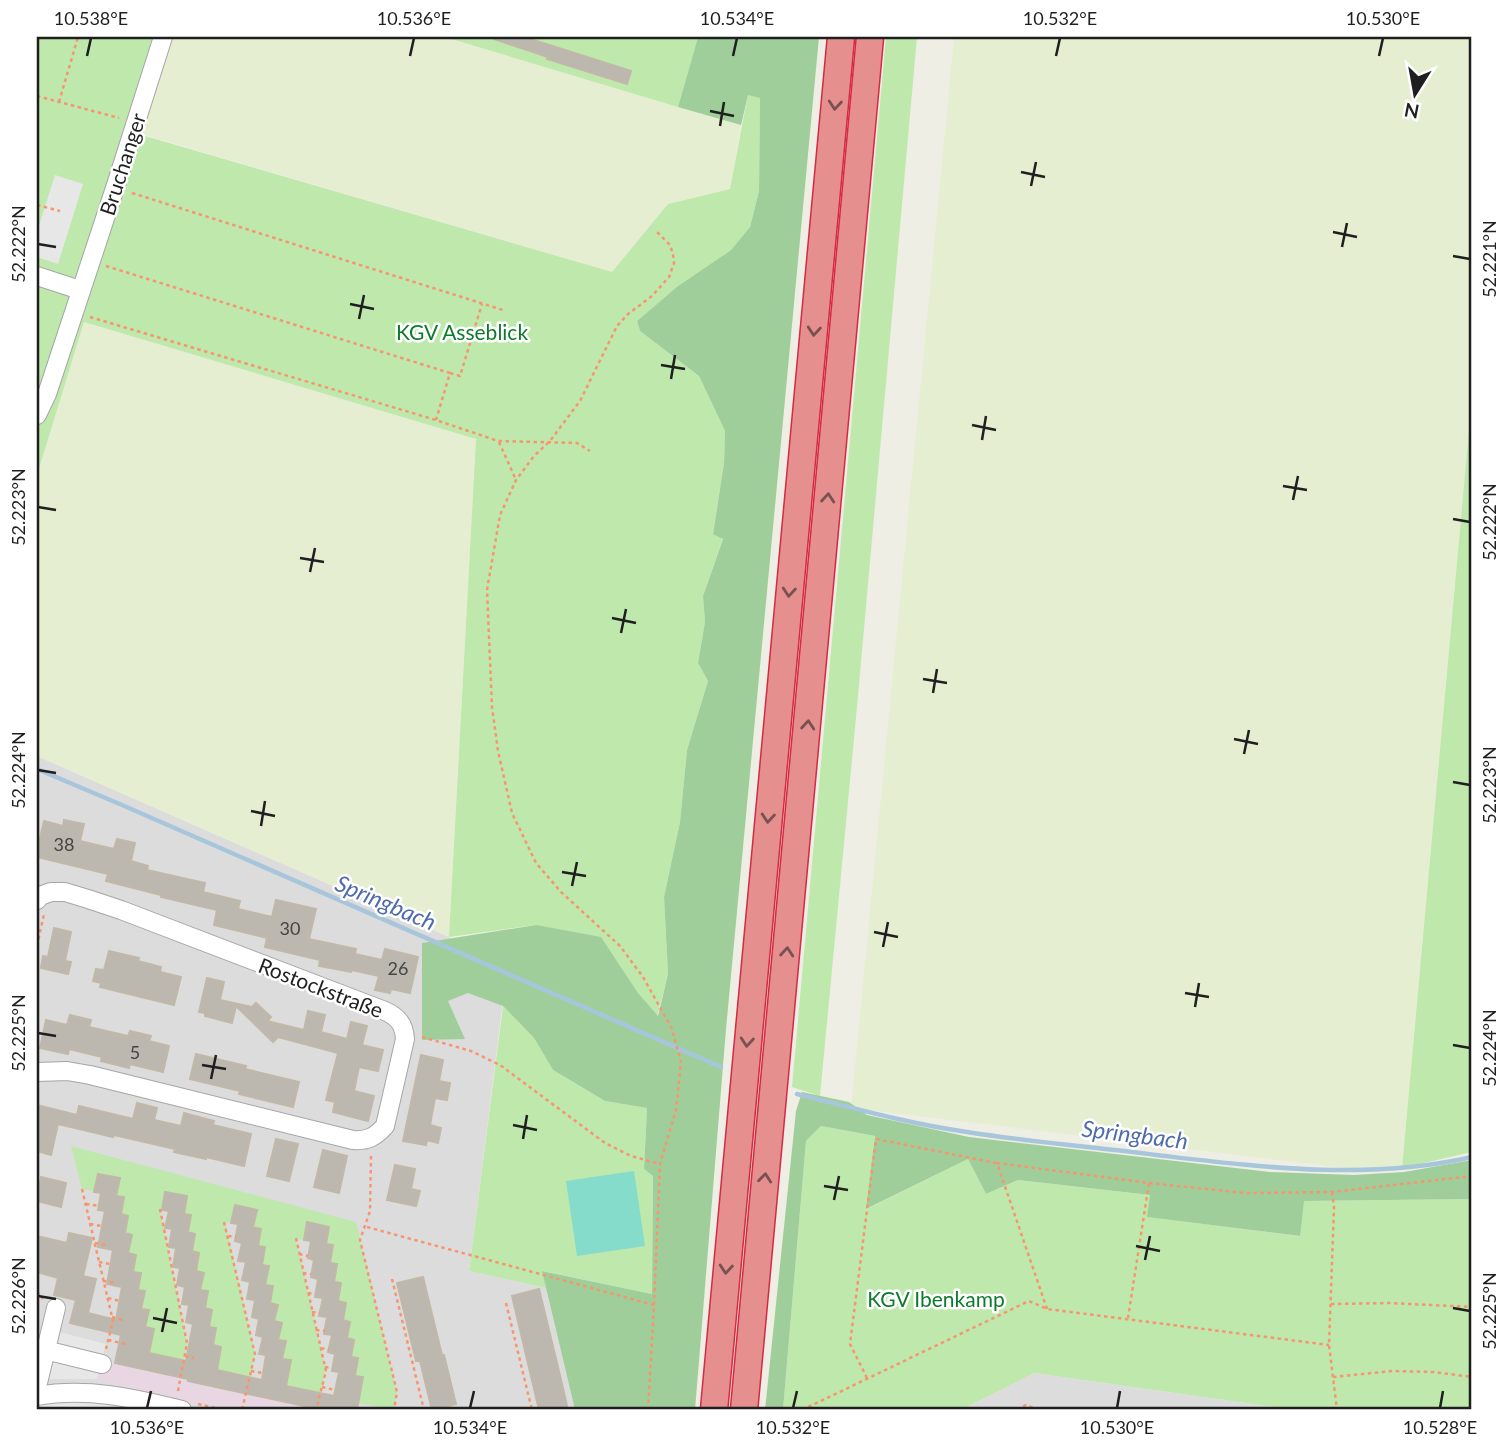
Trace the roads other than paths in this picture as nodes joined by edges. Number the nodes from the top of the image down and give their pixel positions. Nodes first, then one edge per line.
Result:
1 (163, 37) edge
2 (842, 37) edge
3 (870, 37) edge
4 (37, 276) edge
5 (80, 290) junction
6 (37, 415) edge
7 (37, 900) edge
8 (37, 1072) edge
9 (56, 1308) dead end
10 (45, 1350) junction
11 (102, 1364) road end
12 (717, 1367) junction
13 (37, 1387) edge
14 (37, 1396) edge
15 (179, 1405) edge
16 (705, 1410) edge
17 (714, 1410) edge
18 (744, 1410) edge

1 - 5 street, Bruchanger
2 -> 12 highway
18 -> 3 highway
4 - 5 street
5 - 6 street, Bruchanger
7 - 8 street, Rostockstraße
9 - 10 street
10 - 11 street
10 - 13 street
12 - 16 highway
12 - 17 highway
14 - 15 street

